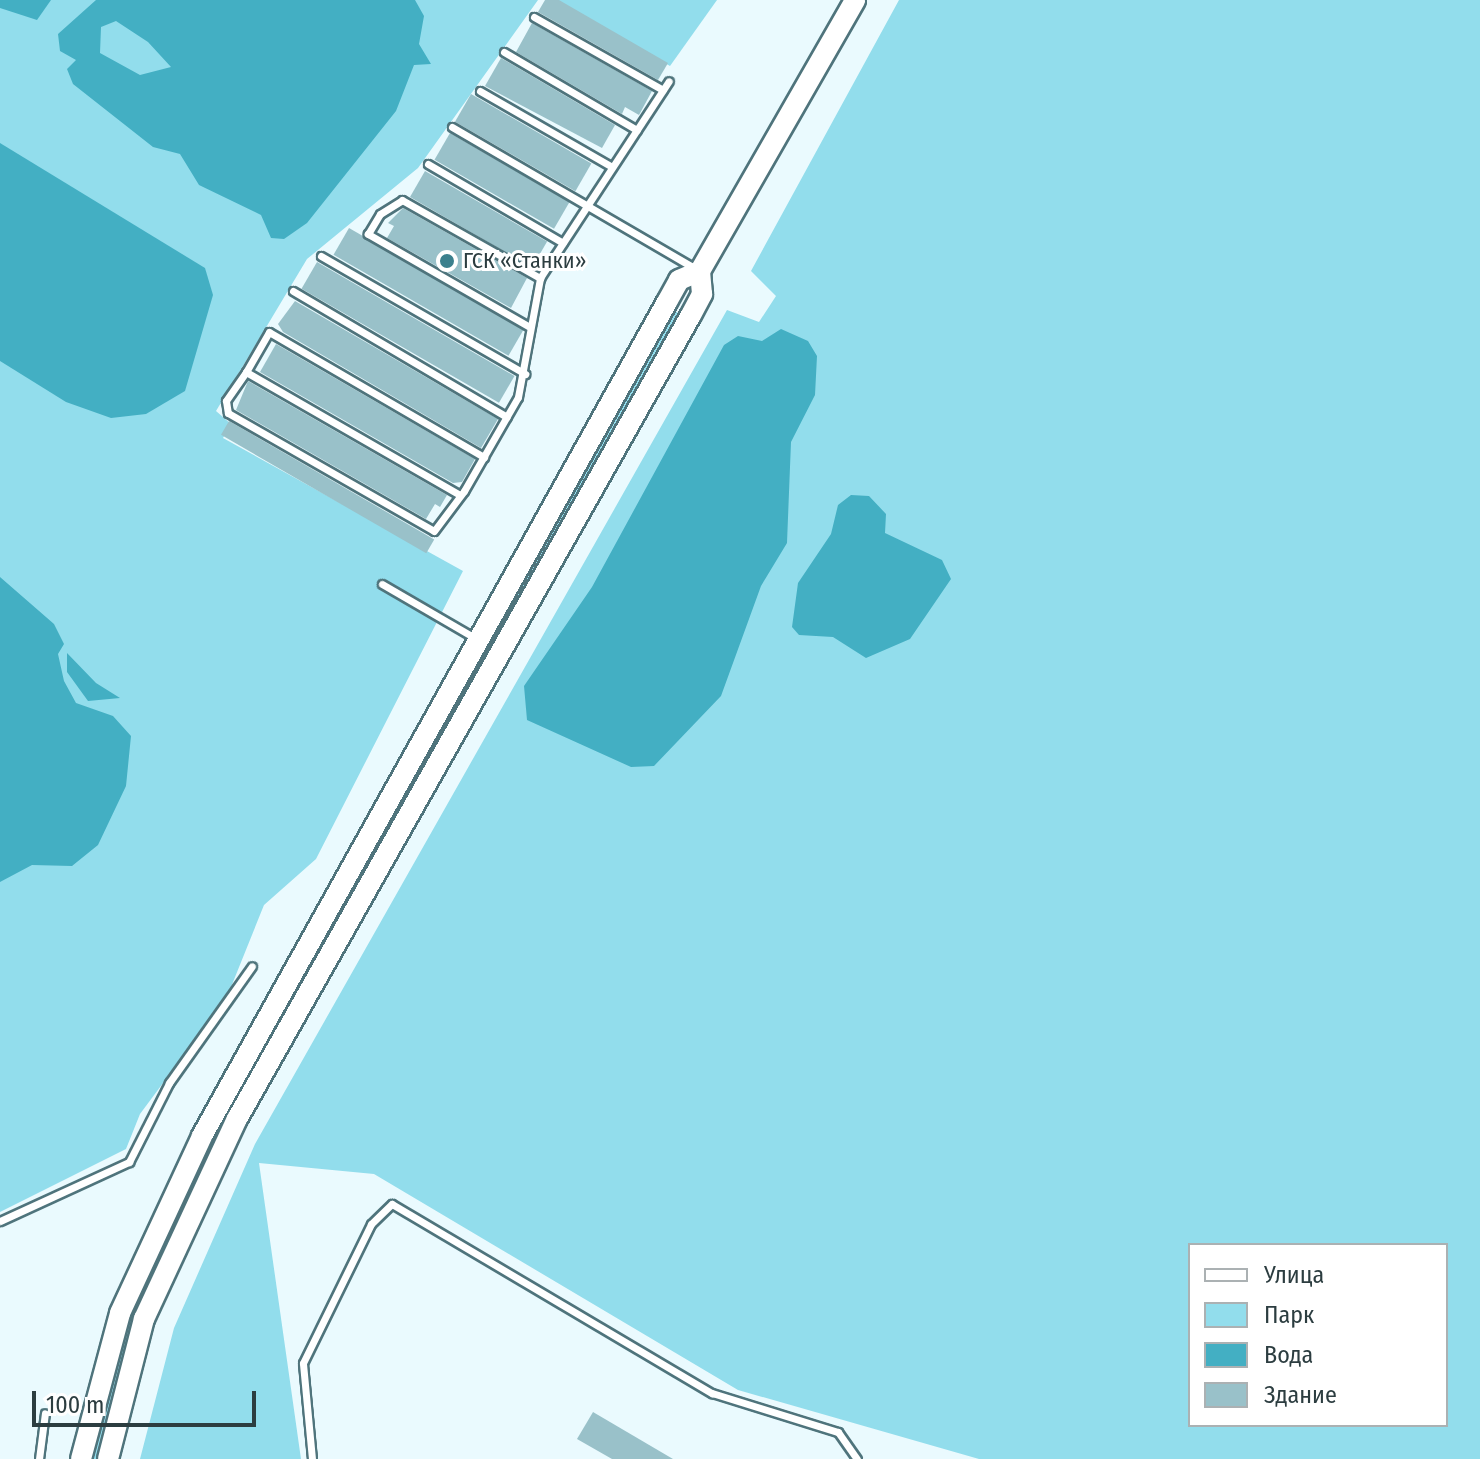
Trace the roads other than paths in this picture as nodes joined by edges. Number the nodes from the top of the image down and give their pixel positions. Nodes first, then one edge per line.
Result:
1 (855, 0) edge
2 (534, 17) dead end
3 (504, 52) dead end
4 (669, 81) dead end
5 (663, 90) junction
6 (480, 91) dead end
7 (452, 127) dead end
8 (637, 130) junction
9 (428, 164) dead end
10 (612, 167) junction
11 (587, 205) junction
12 (563, 243) junction
13 (321, 256) dead end
14 (700, 271) junction
15 (540, 278) junction
16 (293, 291) dead end
17 (528, 326) junction
18 (246, 372) junction
19 (525, 374) junction
20 (507, 417) junction
21 (484, 457) junction
22 (460, 495) junction
23 (382, 584) dead end
24 (480, 642) junction
25 (252, 966) dead end
26 (0, 1221) edge
27 (45, 1413) dead end
28 (39, 1459) edge
29 (81, 1459) edge
30 (108, 1459) edge
31 (312, 1459) edge
32 (857, 1459) edge

1 - 14 street
2 - 5 lane
3 - 8 lane
4 - 5 lane
5 - 8 lane
6 - 10 lane
7 - 11 lane
8 - 10 lane
9 - 12 lane
10 - 11 lane
11 - 12 lane
11 - 14 lane
12 - 15 lane
13 - 19 lane
14 - 24 street
14 - 30 street
15 - 17 lane
15 - 17 lane
16 - 20 lane
17 - 19 lane
18 - 21 lane
18 - 22 lane
18 - 22 lane
19 - 20 lane
20 - 21 lane
21 - 22 lane
23 - 24 lane
24 - 29 street
25 - 26 lane
27 - 28 lane
31 - 32 lane

